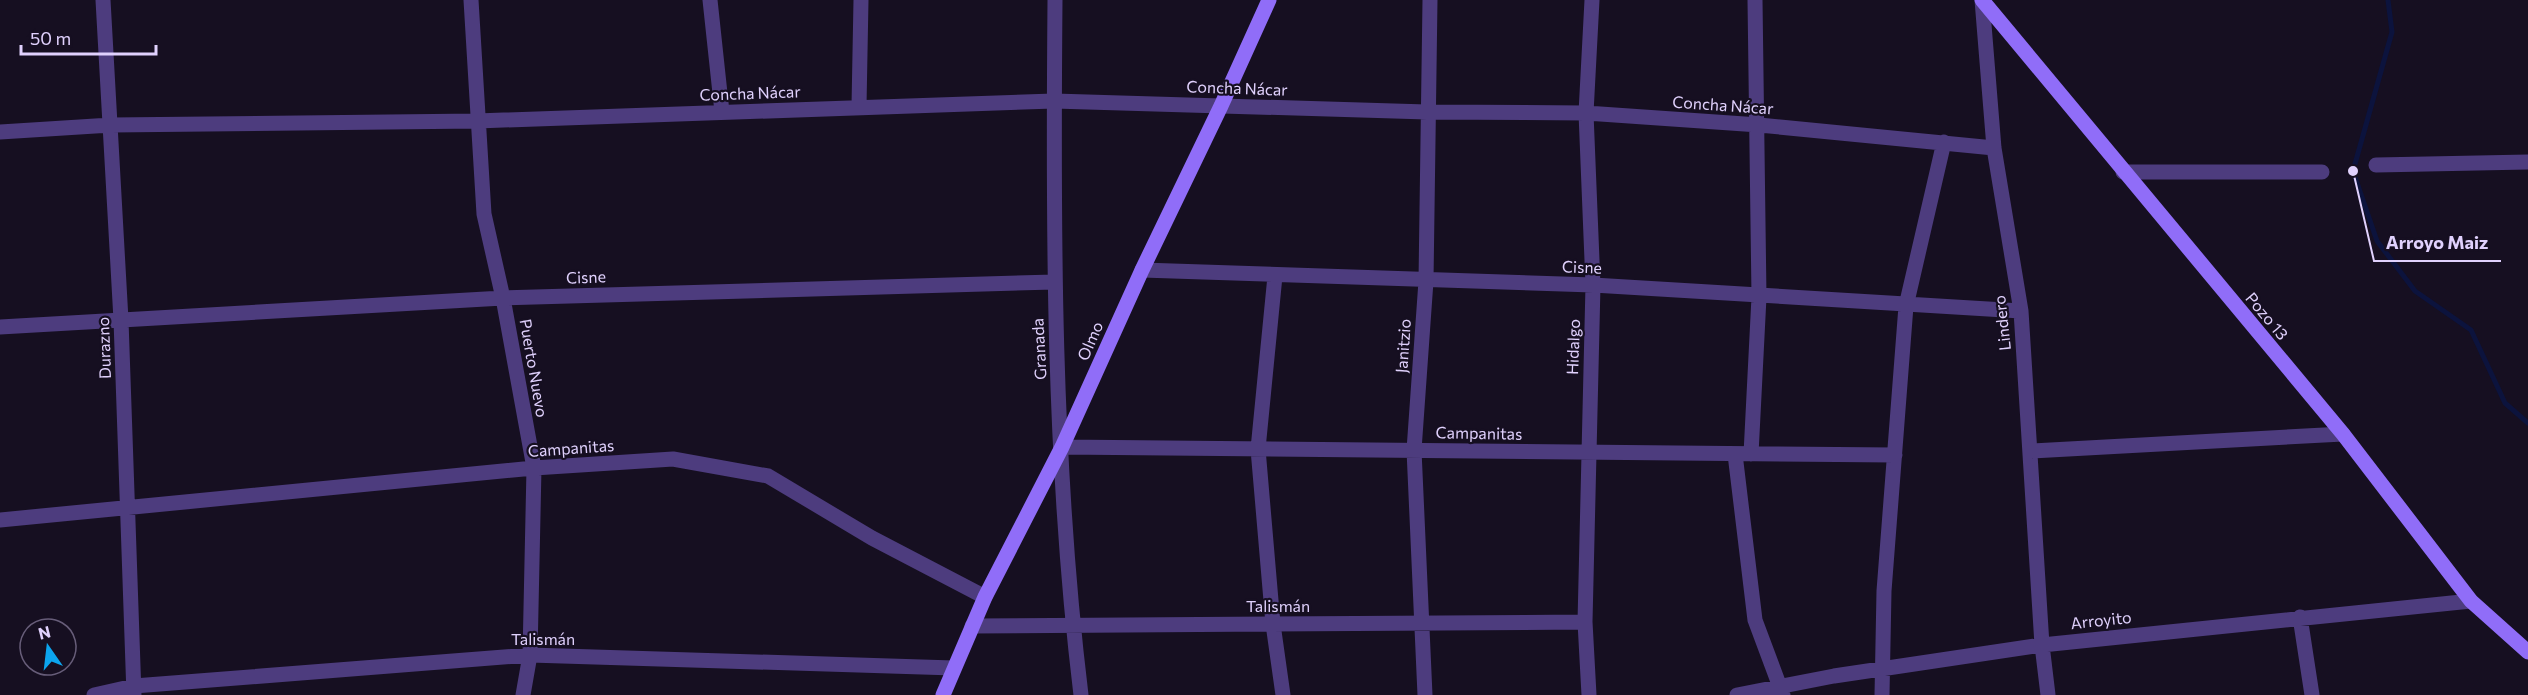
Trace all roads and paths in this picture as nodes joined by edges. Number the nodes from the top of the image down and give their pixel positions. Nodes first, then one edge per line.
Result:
1 (103, 0) edge
2 (471, 0) edge
3 (710, 0) edge
4 (861, 0) edge
5 (1055, 0) edge
6 (1269, 0) edge
7 (1430, 0) edge
8 (1592, 0) edge
9 (1755, 0) edge
10 (1982, 0) edge
11 (1054, 100) junction
12 (859, 106) junction
13 (1221, 106) junction
14 (722, 112) junction
15 (1427, 112) junction
16 (1586, 113) junction
17 (477, 122) junction
18 (111, 124) junction
19 (1759, 125) junction
20 (0, 132) edge
21 (1944, 142) junction
22 (1994, 148) junction
23 (2528, 162) edge
24 (2376, 165) dead end
25 (2123, 172) junction
26 (2322, 172) dead end
27 (1142, 270) junction
28 (1275, 276) junction
29 (1426, 280) junction
30 (1054, 282) junction
31 (1593, 285) junction
32 (1759, 297) junction
33 (503, 298) junction
34 (1906, 306) junction
35 (2020, 311) junction
36 (121, 320) junction
37 (0, 327) edge
38 (2343, 434) junction
39 (1062, 447) junction
40 (1258, 449) junction
41 (1414, 450) junction
42 (2031, 451) junction
43 (1587, 452) junction
44 (1743, 454) junction
45 (1895, 455) junction
46 (534, 468) junction
47 (128, 506) junction
48 (0, 520) edge
49 (986, 597) junction
50 (2471, 601) junction
51 (2300, 617) junction
52 (1422, 622) junction
53 (1585, 622) junction
54 (1072, 624) junction
55 (1273, 624) junction
56 (972, 627) junction
57 (2042, 645) junction
58 (2528, 652) edge
59 (530, 655) junction
60 (954, 668) junction
61 (1882, 669) junction
62 (134, 691) edge
63 (1782, 691) edge
64 (94, 695) edge
65 (523, 695) edge
66 (943, 695) edge
67 (1081, 695) edge
68 (1283, 695) edge
69 (1425, 695) edge
70 (1589, 695) edge
71 (1737, 695) edge
72 (1882, 695) edge
73 (2048, 695) edge
74 (2312, 695) edge

1 - 18 street, Durazno
2 - 17 street, Puerto Nuevo
3 - 14 street
4 - 12 street
5 - 11 street, Granada
6 - 13 main road, Olmo
7 - 15 street, Janitzio
8 - 16 street, Hidalgo
9 - 19 street
10 - 22 street, Lindero
10 - 25 main road, Pozo 13
11 - 12 street, Concha Nácar
11 - 13 street, Concha Nácar
11 - 30 street, Granada
12 - 14 street, Concha Nácar
13 - 15 street, Concha Nácar
13 - 27 main road, Olmo
14 - 17 street, Concha Nácar
15 - 16 street, Concha Nácar
15 - 29 street, Janitzio
16 - 19 street, Concha Nácar
16 - 31 street, Hidalgo
17 - 18 street, Concha Nácar
17 - 33 street, Puerto Nuevo
18 - 20 street, Concha Nácar
18 - 36 street, Durazno
19 - 21 street, Concha Nácar
19 - 32 street
21 - 22 street, Concha Nácar
21 - 34 street
22 - 35 street, Lindero
23 - 24 street
25 - 26 street
25 - 38 main road, Pozo 13
27 - 28 street, Cisne
27 - 39 main road, Olmo
28 - 29 street, Cisne
28 - 40 street
29 - 31 street, Cisne
29 - 41 street, Janitzio
30 - 33 street, Cisne
30 - 39 street, Granada
31 - 32 street, Cisne
31 - 43 street, Hidalgo
32 - 34 street, Cisne
32 - 44 street
33 - 36 street, Cisne
33 - 46 street, Puerto Nuevo
34 - 35 street, Cisne
34 - 45 street
35 - 42 street, Lindero
36 - 37 street, Cisne
36 - 47 street, Durazno
38 - 42 street
38 - 50 main road, Pozo 13
39 - 40 street, Campanitas
39 - 49 main road, Olmo
39 - 54 street, Granada
40 - 41 street, Campanitas
40 - 55 street
41 - 43 street, Campanitas
41 - 52 street, Janitzio
42 - 57 street, Lindero
43 - 44 street, Campanitas
43 - 53 street, Hidalgo
44 - 45 street, Campanitas
44 - 63 street
45 - 61 street
46 - 47 street, Campanitas
46 - 49 street, Campanitas
46 - 59 street, Puerto Nuevo
47 - 48 street, Campanitas
47 - 62 street, Durazno
49 - 56 main road, Olmo
50 - 51 street, Arroyito
50 - 58 main road, Pozo 13
51 - 57 street, Arroyito
51 - 74 street
52 - 53 street, Talismán
52 - 55 street, Talismán
52 - 69 street, Janitzio
53 - 70 street, Hidalgo
54 - 55 street, Talismán
54 - 56 street, Talismán
54 - 67 street, Granada
55 - 68 street
56 - 60 main road, Olmo
57 - 61 street, Arroyito
57 - 73 street, Lindero
59 - 60 street, Talismán
59 - 62 street, Talismán
59 - 65 street, Puerto Nuevo
60 - 66 main road, Olmo
61 - 63 street, Arroyito
61 - 72 street
62 - 64 street, Talismán
63 - 71 street, Arroyito

